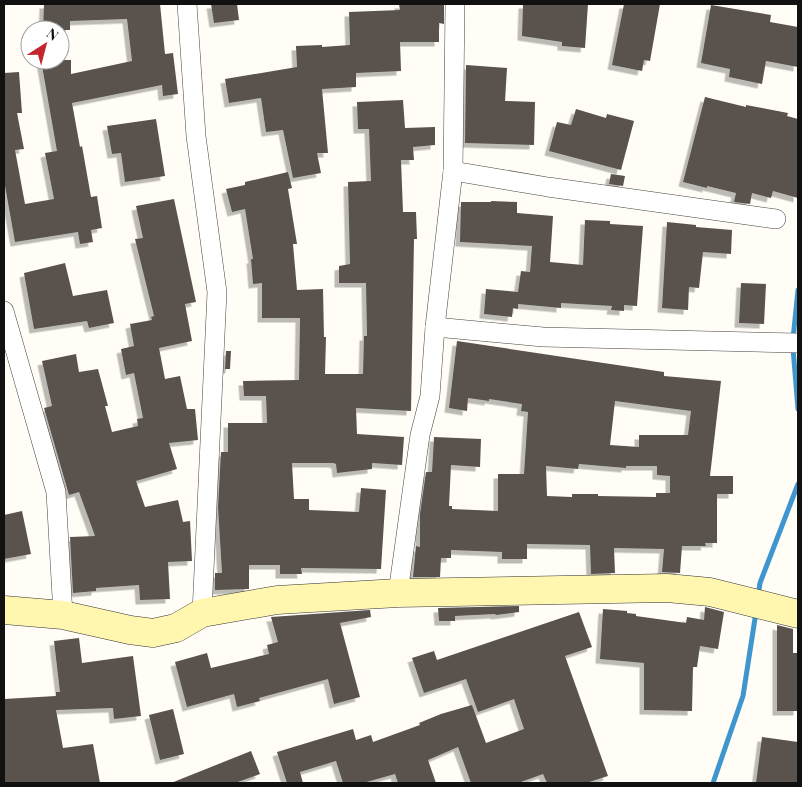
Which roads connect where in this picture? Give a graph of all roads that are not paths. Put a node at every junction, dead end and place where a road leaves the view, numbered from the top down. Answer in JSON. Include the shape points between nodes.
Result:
{"nodes":[{"id":1,"x":187,"y":4,"type":"edge"},
{"id":2,"x":455,"y":4,"type":"edge"},
{"id":3,"x":452,"y":171,"type":"junction"},
{"id":4,"x":776,"y":219,"type":"dead end"},
{"id":5,"x":4,"y":311,"type":"edge"},
{"id":6,"x":435,"y":327,"type":"junction"},
{"id":7,"x":798,"y":343,"type":"edge"},
{"id":8,"x":398,"y":593,"type":"junction"},
{"id":9,"x":4,"y":610,"type":"edge"},
{"id":10,"x":789,"y":612,"type":"edge"},
{"id":11,"x":202,"y":613,"type":"junction"},
{"id":12,"x":63,"y":616,"type":"junction"}],
"edges":[{"from":1,"to":11,"type":"street","via":[[196,136],[217,292]]},
{"from":2,"to":3,"type":"street"},
{"from":3,"to":4,"type":"street"},
{"from":3,"to":6,"type":"street"},
{"from":5,"to":12,"type":"street","via":[[56,492]]},
{"from":6,"to":7,"type":"street","via":[[543,337]]},
{"from":6,"to":8,"type":"street","via":[[430,396],[420,435]]},
{"from":8,"to":10,"type":"street","via":[[667,588],[710,592]]},
{"from":8,"to":11,"type":"street","via":[[277,600]]},
{"from":9,"to":12,"type":"street"},
{"from":11,"to":12,"type":"street","via":[[176,628],[153,633]]}]}
